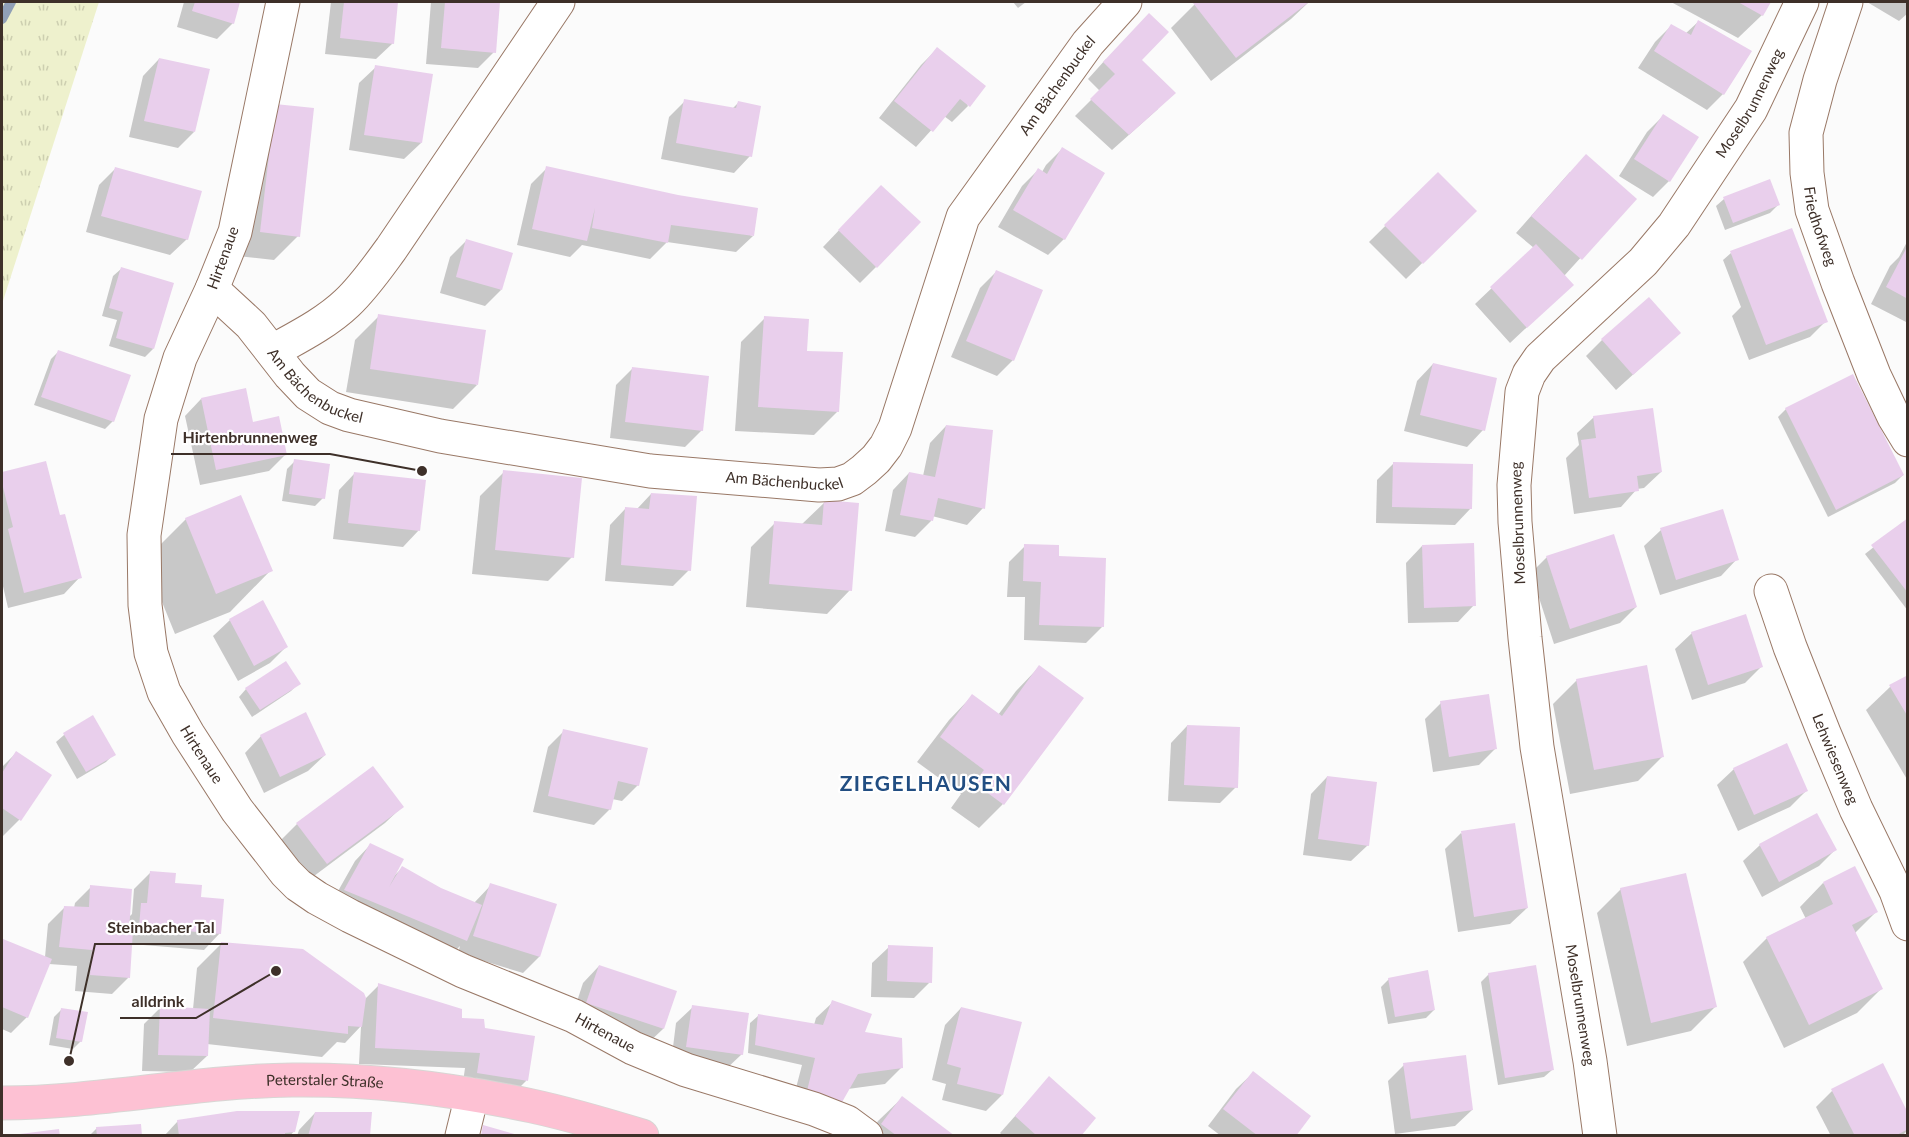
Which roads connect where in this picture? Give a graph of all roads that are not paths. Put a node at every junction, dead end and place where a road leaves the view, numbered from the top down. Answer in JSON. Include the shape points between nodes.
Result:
{"nodes":[{"id":1,"x":283,"y":2,"type":"edge"},
{"id":2,"x":558,"y":2,"type":"edge"},
{"id":3,"x":1125,"y":2,"type":"edge"},
{"id":4,"x":1802,"y":2,"type":"edge"},
{"id":5,"x":1846,"y":2,"type":"edge"},
{"id":6,"x":212,"y":289,"type":"junction"},
{"id":7,"x":273,"y":351,"type":"junction"},
{"id":8,"x":1903,"y":419,"type":"edge"},
{"id":9,"x":1771,"y":591,"type":"dead end"},
{"id":10,"x":1908,"y":924,"type":"edge"},
{"id":11,"x":472,"y":1095,"type":"junction"},
{"id":12,"x":2,"y":1102,"type":"edge"},
{"id":13,"x":462,"y":1136,"type":"edge"},
{"id":14,"x":642,"y":1136,"type":"edge"},
{"id":15,"x":866,"y":1136,"type":"edge"},
{"id":16,"x":1600,"y":1136,"type":"edge"}],
"edges":[{"from":1,"to":6,"type":"street","name":"Hirtenaue","via":[[235,232]]},
{"from":2,"to":7,"type":"street","via":[[362,287],[345,305]]},
{"from":3,"to":7,"type":"street","name":"Am Bächenbuckel","via":[[1088,43],[963,217],[895,428],[876,459],[852,479],[838,484],[807,485],[650,471],[440,436],[330,408],[308,394]]},
{"from":4,"to":16,"type":"street","name":"Moselbrunnenweg","via":[[1751,109],[1674,225],[1643,262],[1540,358],[1528,374],[1522,392],[1514,485],[1525,638],[1537,747]]},
{"from":5,"to":8,"type":"street","name":"Friedhofweg","via":[[1806,133],[1812,210],[1874,375]]},
{"from":6,"to":7,"type":"street","name":"Am Bächenbuckel"},
{"from":6,"to":15,"type":"street","name":"Hirtenaue","via":[[180,358],[161,419],[144,535],[145,605],[152,653],[164,692],[244,819],[298,885],[350,916],[463,971],[574,1017],[644,1053],[686,1070],[814,1109],[847,1122]]},
{"from":9,"to":10,"type":"street","name":"Lehwiesenweg","via":[[1824,733]]},
{"from":11,"to":12,"type":"main road","name":"Peterstaler Straße","via":[[418,1085],[293,1080]]},
{"from":11,"to":13,"type":"street"},
{"from":11,"to":14,"type":"main road","name":"Peterstaler Straße","via":[[533,1106]]}]}
